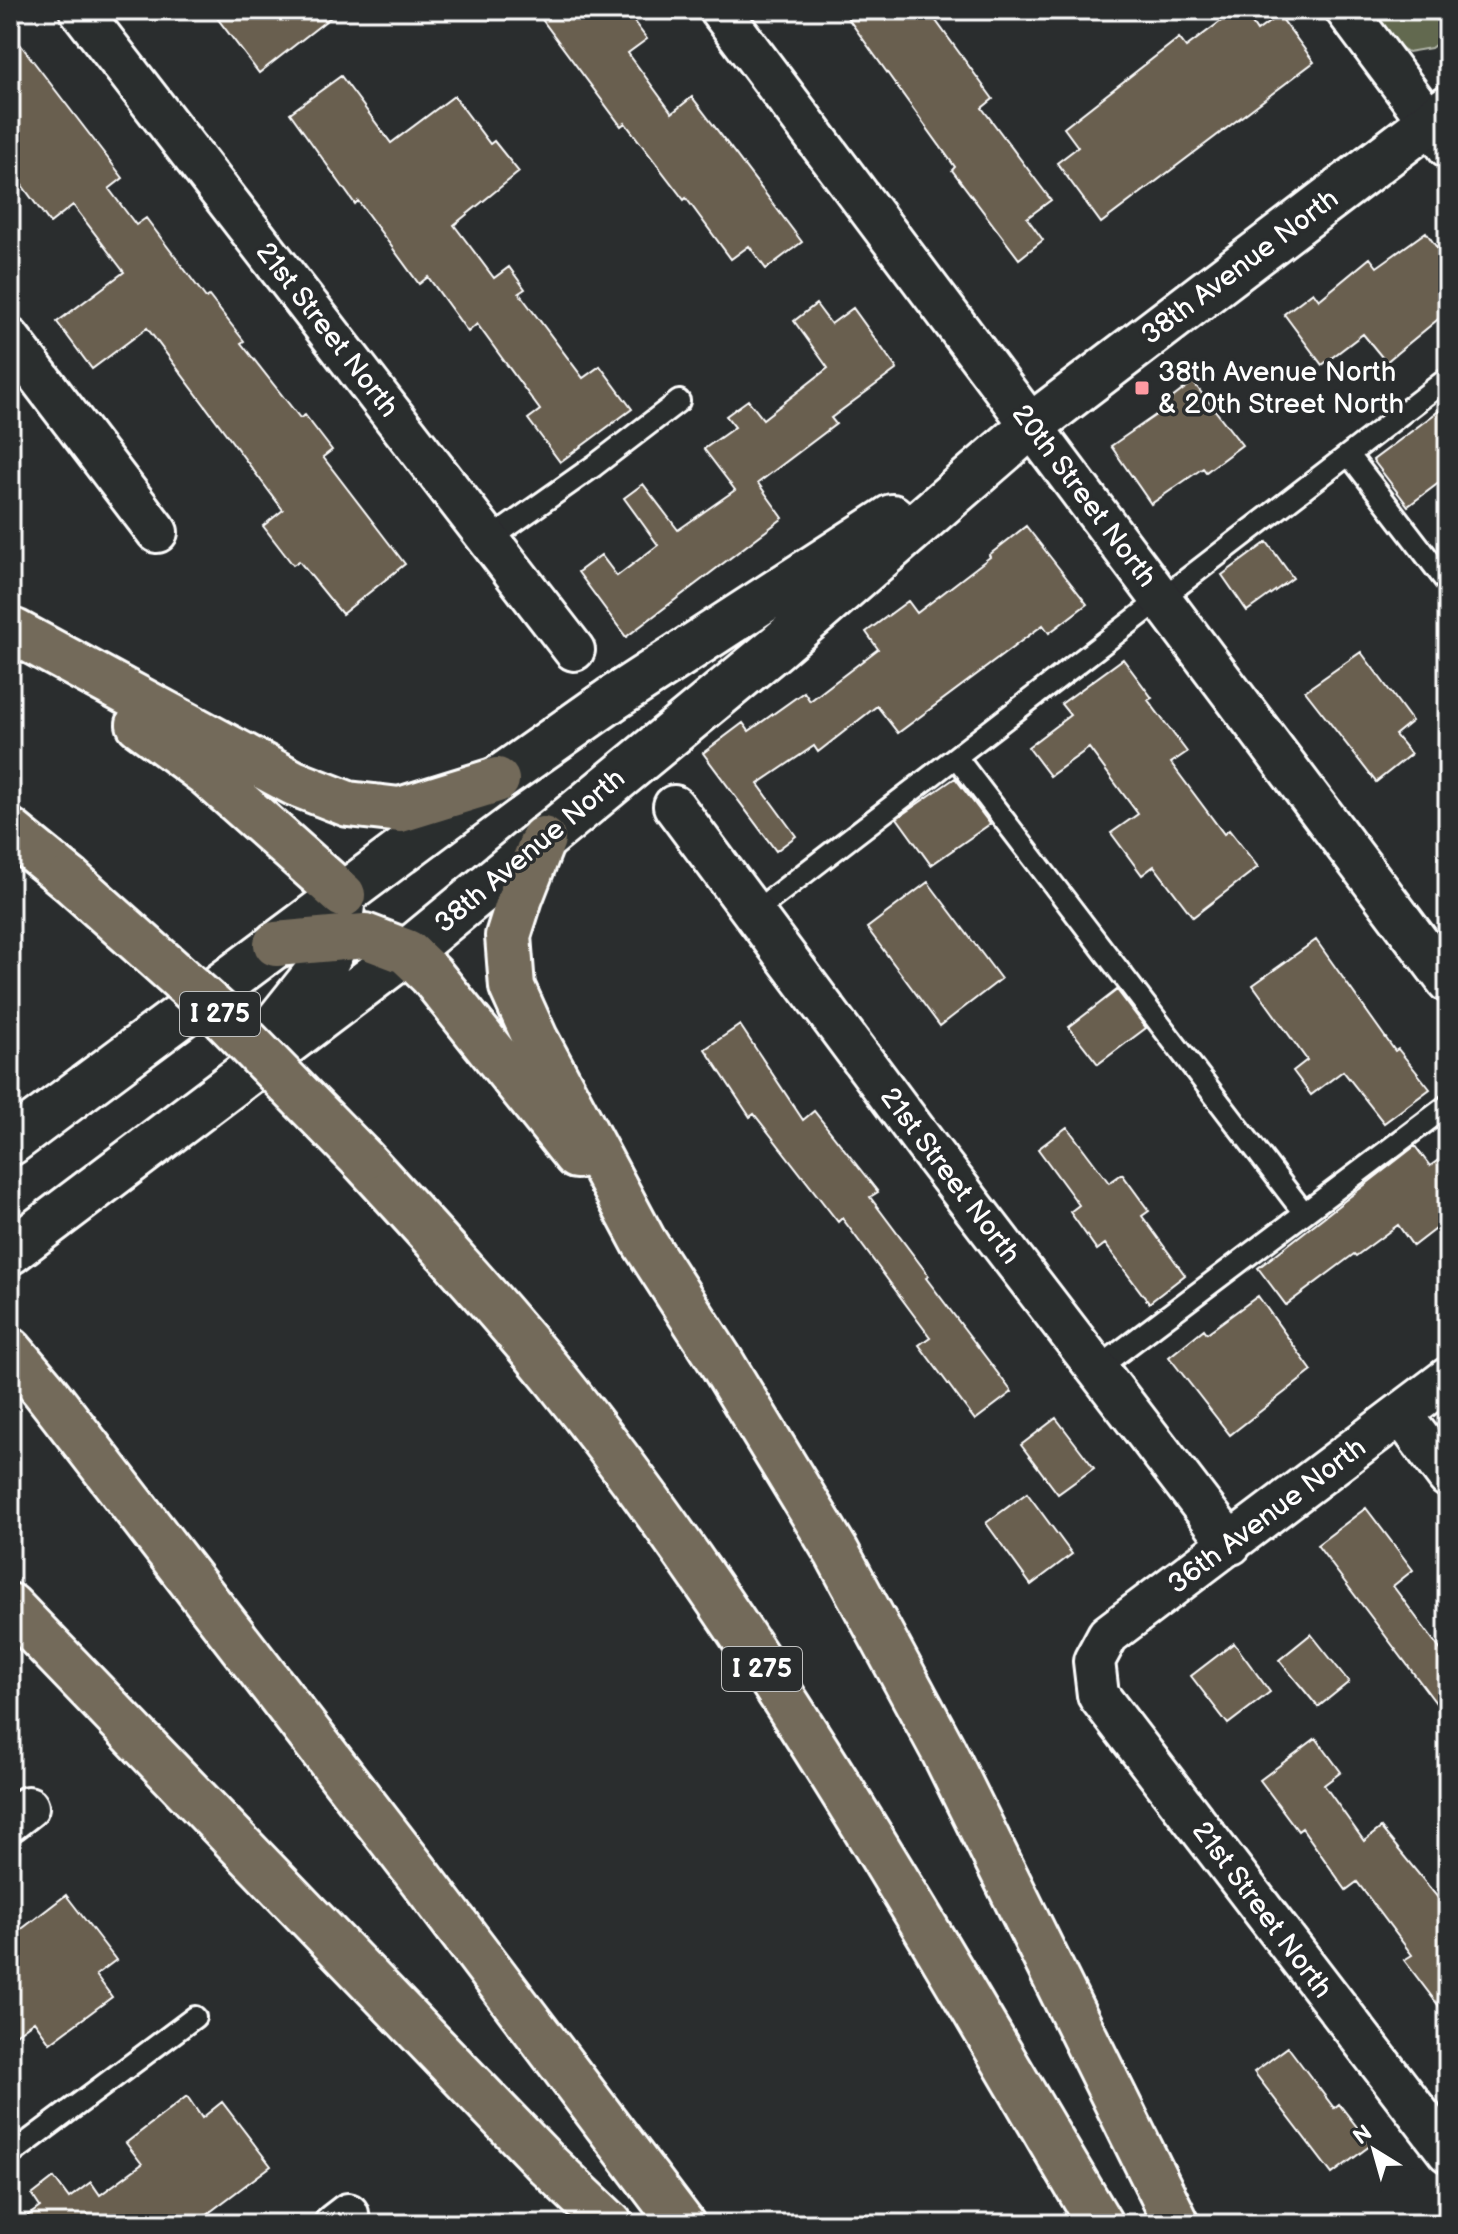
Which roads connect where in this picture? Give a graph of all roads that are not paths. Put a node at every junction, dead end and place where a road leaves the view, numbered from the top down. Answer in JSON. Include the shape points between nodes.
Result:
{"nodes":[{"id":1,"x":80,"y":10,"type":"edge"},
{"id":2,"x":720,"y":10,"type":"edge"},
{"id":3,"x":1346,"y":10,"type":"edge"},
{"id":4,"x":1442,"y":126,"type":"edge"},
{"id":5,"x":10,"y":339,"type":"edge"},
{"id":6,"x":1448,"y":378,"type":"edge"},
{"id":7,"x":679,"y":401,"type":"dead end"},
{"id":8,"x":1031,"y":426,"type":"junction"},
{"id":9,"x":1349,"y":455,"type":"junction"},
{"id":10,"x":157,"y":532,"type":"dead end"},
{"id":11,"x":489,"y":540,"type":"junction"},
{"id":12,"x":1448,"y":584,"type":"edge"},
{"id":13,"x":1162,"y":600,"type":"junction"},
{"id":14,"x":12,"y":630,"type":"edge"},
{"id":15,"x":574,"y":650,"type":"dead end"},
{"id":16,"x":956,"y":757,"type":"junction"},
{"id":17,"x":497,"y":780,"type":"junction"},
{"id":18,"x":674,"y":806,"type":"dead end"},
{"id":19,"x":10,"y":831,"type":"edge"},
{"id":20,"x":543,"y":839,"type":"junction"},
{"id":21,"x":343,"y":895,"type":"junction"},
{"id":22,"x":753,"y":913,"type":"junction"},
{"id":23,"x":338,"y":938,"type":"junction"},
{"id":24,"x":276,"y":944,"type":"junction"},
{"id":25,"x":407,"y":952,"type":"junction"},
{"id":26,"x":1448,"y":982,"type":"edge"},
{"id":27,"x":209,"y":1102,"type":"junction"},
{"id":28,"x":1448,"y":1105,"type":"edge"},
{"id":29,"x":10,"y":1143,"type":"edge"},
{"id":30,"x":1304,"y":1213,"type":"junction"},
{"id":31,"x":644,"y":1242,"type":"junction"},
{"id":32,"x":10,"y":1252,"type":"edge"},
{"id":33,"x":10,"y":1350,"type":"edge"},
{"id":34,"x":1097,"y":1369,"type":"junction"},
{"id":35,"x":1448,"y":1378,"type":"edge"},
{"id":36,"x":1401,"y":1414,"type":"junction"},
{"id":37,"x":1448,"y":1477,"type":"edge"},
{"id":38,"x":1231,"y":1544,"type":"junction"},
{"id":39,"x":10,"y":1606,"type":"edge"},
{"id":40,"x":1094,"y":1661,"type":"joint"},
{"id":41,"x":195,"y":2017,"type":"dead end"},
{"id":42,"x":1448,"y":2152,"type":"edge"},
{"id":43,"x":10,"y":2155,"type":"edge"},
{"id":44,"x":610,"y":2224,"type":"edge"},
{"id":45,"x":682,"y":2224,"type":"edge"},
{"id":46,"x":1100,"y":2224,"type":"edge"},
{"id":47,"x":1177,"y":2224,"type":"edge"}],
"edges":[{"from":1,"to":11,"type":"street","name":"21st Street North"},
{"from":2,"to":8,"type":"street","name":"20th Street North"},
{"from":3,"to":4,"type":"street"},
{"from":4,"to":8,"type":"main road","name":"38th Avenue North"},
{"from":5,"to":10,"type":"street"},
{"from":6,"to":9,"type":"lane"},
{"from":7,"to":11,"type":"lane"},
{"from":8,"to":13,"type":"street","name":"20th Street North"},
{"from":8,"to":17,"type":"main road","name":"38th Avenue North"},
{"from":8,"to":20,"type":"main road","name":"38th Avenue North","via":[[777,647]]},
{"from":9,"to":12,"type":"lane"},
{"from":9,"to":13,"type":"lane"},
{"from":11,"to":15,"type":"street","name":"21st Street North"},
{"from":13,"to":16,"type":"lane"},
{"from":13,"to":26,"type":"street","name":"20th Street North"},
{"from":14,"to":17,"type":"highway","via":[[294,783],[348,804],[400,810]]},
{"from":14,"to":21,"type":"highway","via":[[207,774]]},
{"from":16,"to":22,"type":"lane"},
{"from":16,"to":30,"type":"lane"},
{"from":17,"to":21,"type":"main road","name":"38th Avenue North"},
{"from":18,"to":22,"type":"street","name":"21st Street North"},
{"from":19,"to":46,"type":"highway","number":"I 275","bridge":true,"via":[[221,1015],[475,1282],[558,1382],[785,1702]]},
{"from":20,"to":25,"type":"main road","name":"38th Avenue North"},
{"from":20,"to":31,"type":"highway","via":[[508,936],[512,987]]},
{"from":21,"to":23,"type":"main road"},
{"from":21,"to":24,"type":"main road","name":"38th Avenue North"},
{"from":22,"to":34,"type":"street","name":"21st Street North"},
{"from":23,"to":24,"type":"highway"},
{"from":23,"to":25,"type":"highway","via":[[365,936]]},
{"from":23,"to":27,"type":"main road","via":[[287,1014]]},
{"from":24,"to":29,"type":"main road","name":"38th Avenue North"},
{"from":25,"to":27,"type":"main road","name":"38th Avenue North"},
{"from":25,"to":31,"type":"highway","via":[[431,975]]},
{"from":27,"to":32,"type":"main road","name":"38th Avenue North"},
{"from":28,"to":30,"type":"lane"},
{"from":30,"to":34,"type":"lane"},
{"from":31,"to":47,"type":"highway","via":[[845,1567],[942,1748]]},
{"from":33,"to":45,"type":"highway"},
{"from":34,"to":38,"type":"street","name":"21st Street North"},
{"from":35,"to":36,"type":"street","name":"36th Avenue North"},
{"from":36,"to":37,"type":"street"},
{"from":36,"to":38,"type":"street","name":"36th Avenue North"},
{"from":38,"to":40,"type":"street","name":"36th Avenue North","via":[[1108,1635]]},
{"from":39,"to":44,"type":"highway"},
{"from":40,"to":42,"type":"street","name":"21st Street North","via":[[1098,1695]]},
{"from":41,"to":43,"type":"lane"}]}
